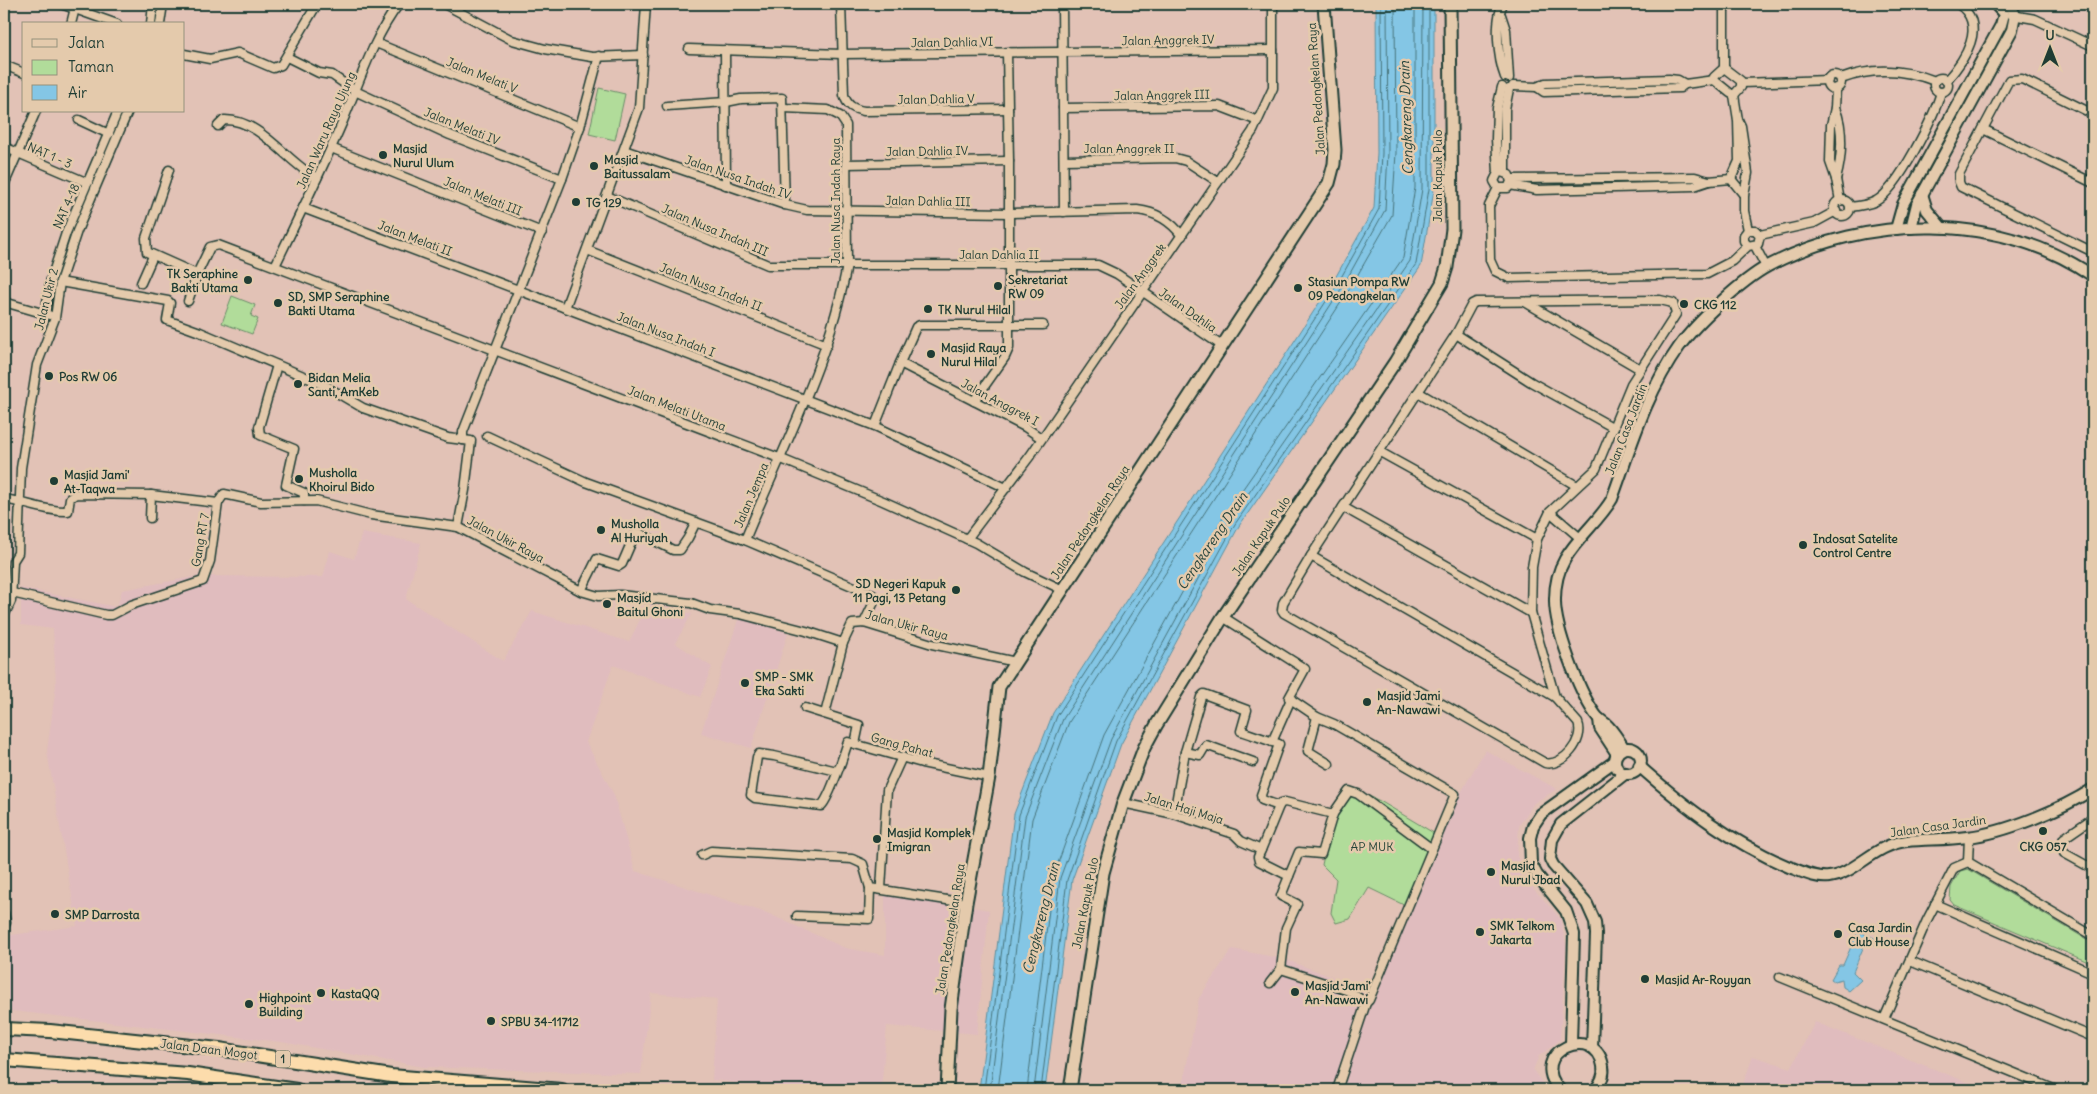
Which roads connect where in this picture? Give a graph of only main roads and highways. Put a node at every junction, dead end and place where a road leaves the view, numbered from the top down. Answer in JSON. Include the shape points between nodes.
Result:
{"nodes":[{"id":1,"x":1324,"y":4,"type":"edge"},
{"id":2,"x":1450,"y":4,"type":"edge"},
{"id":3,"x":4,"y":1029,"type":"edge"},
{"id":4,"x":4,"y":1060,"type":"edge"},
{"id":5,"x":297,"y":1090,"type":"edge"},
{"id":6,"x":562,"y":1090,"type":"edge"},
{"id":7,"x":947,"y":1090,"type":"edge"},
{"id":8,"x":1070,"y":1090,"type":"edge"}],
"edges":[{"from":1,"to":7,"type":"main road","name":"Jalan Pedongkelan Raya","via":[[1334,150],[1329,183],[1002,681],[989,777],[966,903],[952,1009]]},
{"from":2,"to":8,"type":"main road","name":"Jalan Kapuk Pulo","via":[[1452,229],[1442,283],[1396,362],[1223,617],[1144,748],[1123,803],[1099,892]]},
{"from":3,"to":6,"type":"highway","name":"Jalan Daan Mogot","number":"1","via":[[218,1048],[400,1077]]},
{"from":4,"to":5,"type":"highway","via":[[188,1074]]}]}
